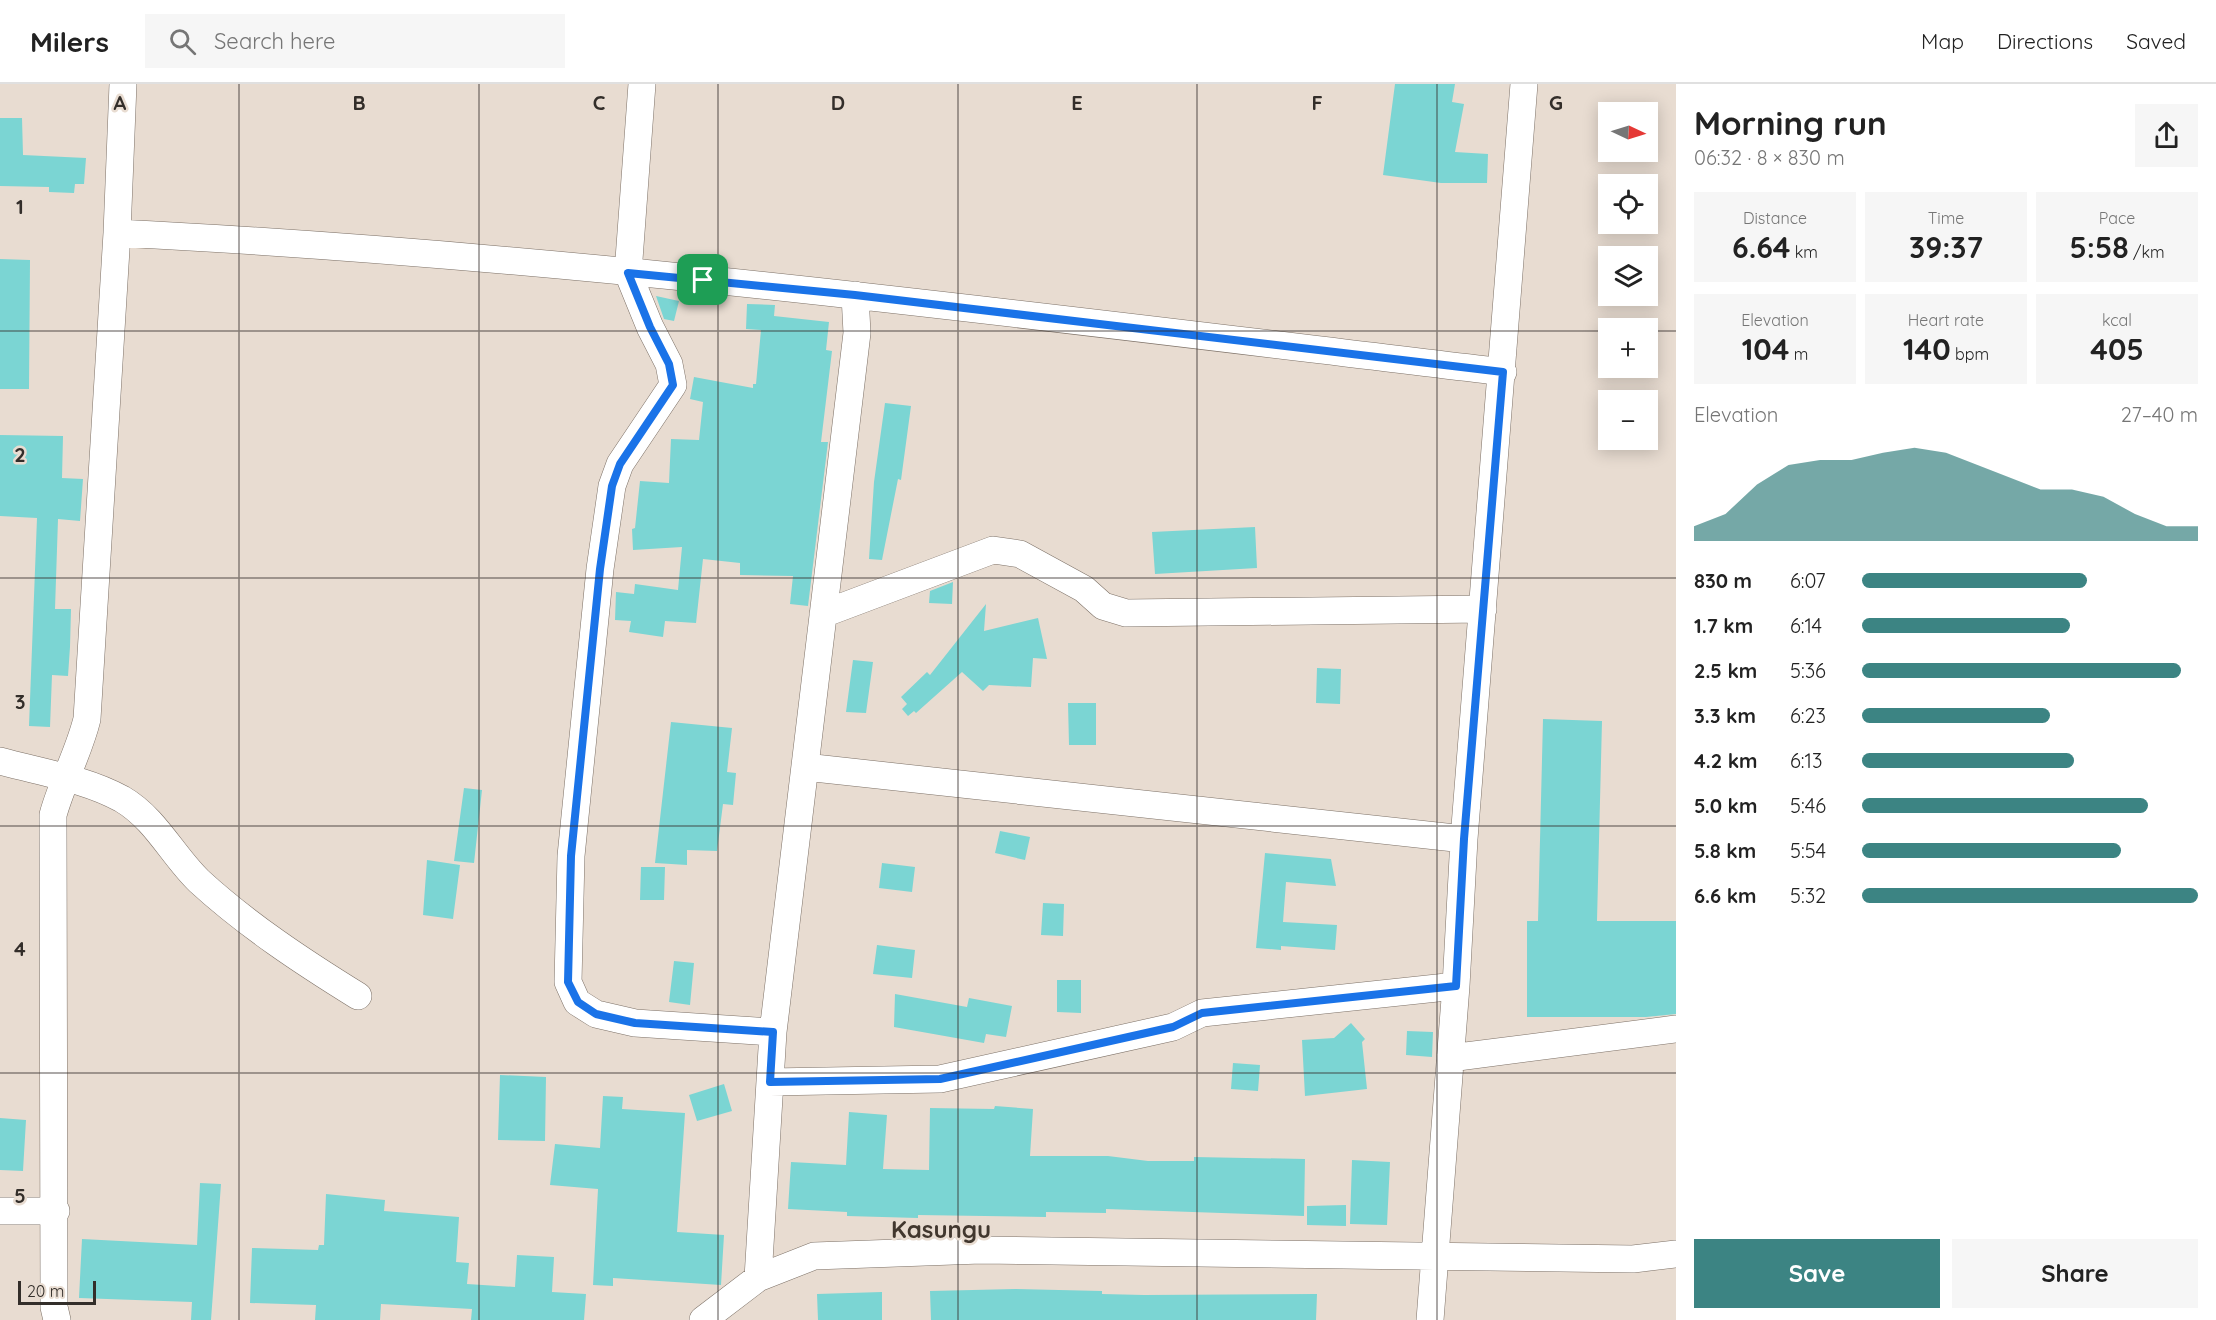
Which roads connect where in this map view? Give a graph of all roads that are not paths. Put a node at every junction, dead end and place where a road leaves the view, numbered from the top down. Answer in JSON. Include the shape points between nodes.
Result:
{"nodes":[{"id":1,"x":123,"y":84,"type":"edge"},
{"id":2,"x":642,"y":84,"type":"edge"},
{"id":3,"x":1524,"y":84,"type":"edge"},
{"id":4,"x":117,"y":233,"type":"junction"},
{"id":5,"x":628,"y":273,"type":"junction"},
{"id":6,"x":855,"y":295,"type":"junction"},
{"id":7,"x":1503,"y":372,"type":"junction"},
{"id":8,"x":1483,"y":609,"type":"junction"},
{"id":9,"x":823,"y":614,"type":"junction"},
{"id":10,"x":0,"y":761,"type":"edge"},
{"id":11,"x":805,"y":767,"type":"junction"},
{"id":12,"x":65,"y":779,"type":"junction"},
{"id":13,"x":1464,"y":839,"type":"junction"},
{"id":14,"x":1456,"y":986,"type":"junction"},
{"id":15,"x":358,"y":996,"type":"dead end"},
{"id":16,"x":1676,"y":1029,"type":"edge"},
{"id":17,"x":773,"y":1032,"type":"junction"},
{"id":18,"x":1450,"y":1058,"type":"junction"},
{"id":19,"x":770,"y":1082,"type":"junction"},
{"id":20,"x":0,"y":1211,"type":"edge"},
{"id":21,"x":56,"y":1211,"type":"junction"},
{"id":22,"x":1434,"y":1254,"type":"junction"},
{"id":23,"x":1676,"y":1254,"type":"edge"},
{"id":24,"x":758,"y":1278,"type":"junction"},
{"id":25,"x":57,"y":1320,"type":"edge"},
{"id":26,"x":703,"y":1320,"type":"edge"},
{"id":27,"x":1430,"y":1320,"type":"edge"}],
"edges":[{"from":1,"to":4,"type":"street"},
{"from":2,"to":5,"type":"street"},
{"from":3,"to":7,"type":"street"},
{"from":4,"to":5,"type":"street","via":[[314,243]]},
{"from":4,"to":12,"type":"street","via":[[87,719]]},
{"from":5,"to":6,"type":"street"},
{"from":5,"to":17,"type":"street","via":[[669,364],[673,385],[620,464],[612,486],[571,856],[568,982],[578,1002],[596,1014],[635,1023]]},
{"from":6,"to":7,"type":"street"},
{"from":6,"to":9,"type":"street","via":[[857,333]]},
{"from":7,"to":8,"type":"street"},
{"from":8,"to":9,"type":"street","via":[[1126,613],[1103,606],[1084,589],[1020,554],[993,550]]},
{"from":8,"to":13,"type":"street"},
{"from":9,"to":11,"type":"street"},
{"from":10,"to":12,"type":"street"},
{"from":11,"to":13,"type":"street"},
{"from":11,"to":17,"type":"street"},
{"from":12,"to":15,"type":"street","via":[[105,791],[142,813],[191,873],[217,897]]},
{"from":12,"to":21,"type":"street","via":[[53,815]]},
{"from":13,"to":14,"type":"street"},
{"from":14,"to":18,"type":"street"},
{"from":14,"to":19,"type":"street","via":[[1202,1013],[1173,1027],[940,1079]]},
{"from":16,"to":18,"type":"street"},
{"from":17,"to":19,"type":"street"},
{"from":18,"to":22,"type":"street"},
{"from":19,"to":24,"type":"street"},
{"from":20,"to":21,"type":"street"},
{"from":21,"to":25,"type":"street"},
{"from":22,"to":23,"type":"street","via":[[1633,1259]]},
{"from":22,"to":24,"type":"street","via":[[981,1250],[814,1257]]},
{"from":22,"to":27,"type":"street"},
{"from":24,"to":26,"type":"street"}]}
